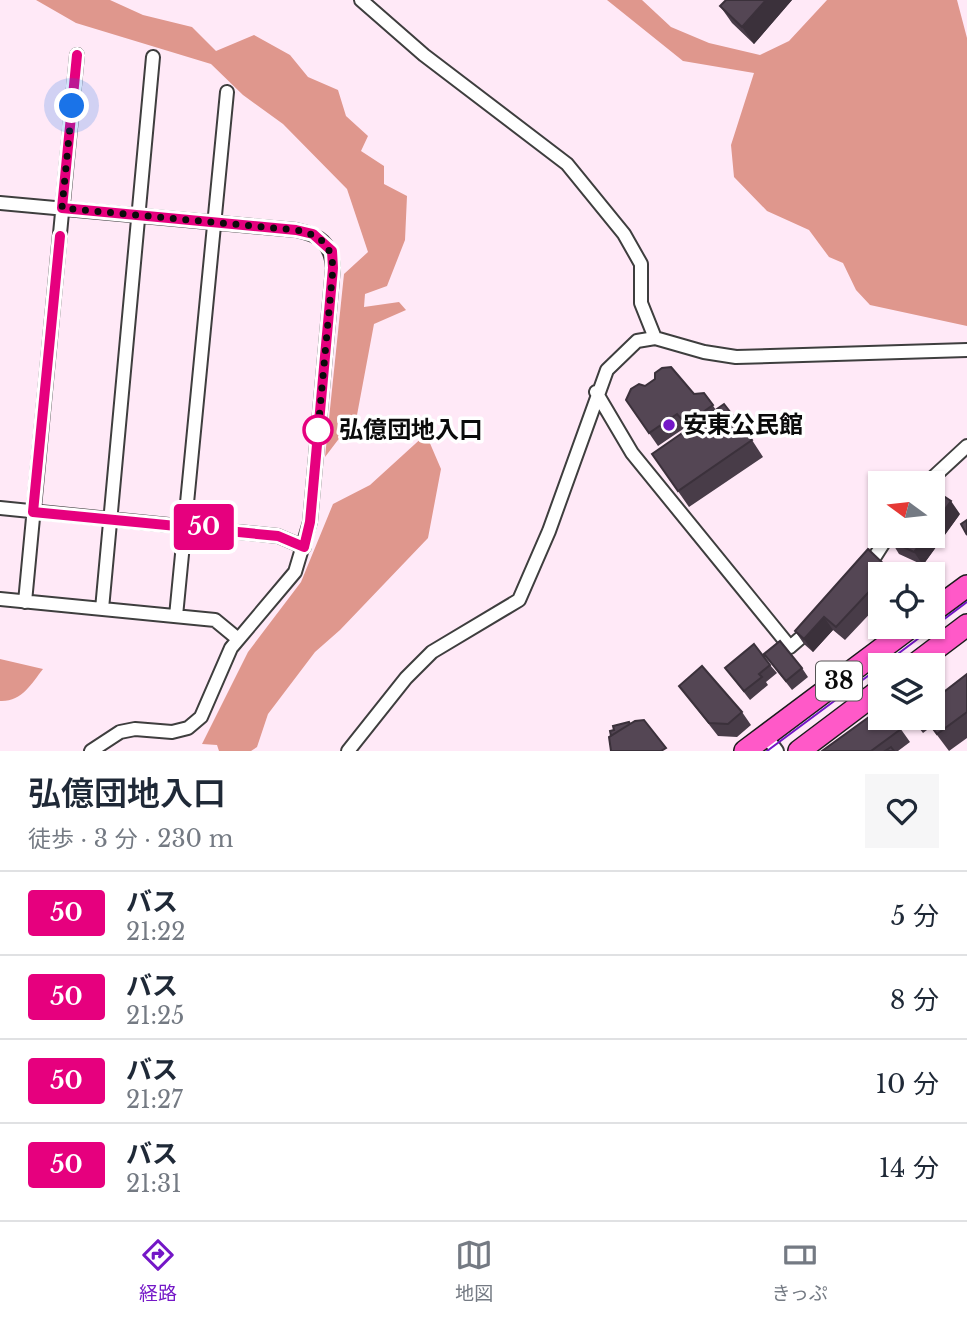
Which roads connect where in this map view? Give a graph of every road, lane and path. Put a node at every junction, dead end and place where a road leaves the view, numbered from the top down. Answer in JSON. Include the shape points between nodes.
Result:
{"nodes":[{"id":1,"x":361,"y":0,"type":"edge"},
{"id":2,"x":77,"y":55,"type":"dead end"},
{"id":3,"x":153,"y":57,"type":"dead end"},
{"id":4,"x":227,"y":92,"type":"dead end"},
{"id":5,"x":0,"y":203,"type":"edge"},
{"id":6,"x":62,"y":208,"type":"junction"},
{"id":7,"x":138,"y":215,"type":"junction"},
{"id":8,"x":214,"y":222,"type":"junction"},
{"id":9,"x":655,"y":338,"type":"junction"},
{"id":10,"x":967,"y":350,"type":"edge"},
{"id":11,"x":596,"y":392,"type":"junction"},
{"id":12,"x":967,"y":446,"type":"edge"},
{"id":13,"x":941,"y":471,"type":"edge"},
{"id":14,"x":0,"y":508,"type":"edge"},
{"id":15,"x":33,"y":512,"type":"junction"},
{"id":16,"x":110,"y":518,"type":"junction"},
{"id":17,"x":185,"y":525,"type":"junction"},
{"id":18,"x":304,"y":547,"type":"junction"},
{"id":19,"x":880,"y":548,"type":"edge"},
{"id":20,"x":857,"y":582,"type":"edge"},
{"id":21,"x":967,"y":586,"type":"edge"},
{"id":22,"x":0,"y":599,"type":"edge"},
{"id":23,"x":25,"y":602,"type":"junction"},
{"id":24,"x":945,"y":602,"type":"edge"},
{"id":25,"x":102,"y":609,"type":"junction"},
{"id":26,"x":176,"y":616,"type":"junction"},
{"id":27,"x":820,"y":621,"type":"edge"},
{"id":28,"x":967,"y":625,"type":"edge"},
{"id":29,"x":238,"y":639,"type":"junction"},
{"id":30,"x":896,"y":639,"type":"edge"},
{"id":31,"x":930,"y":653,"type":"edge"},
{"id":32,"x":868,"y":699,"type":"edge"},
{"id":33,"x":771,"y":743,"type":"edge"},
{"id":34,"x":91,"y":751,"type":"edge"},
{"id":35,"x":348,"y":751,"type":"edge"},
{"id":36,"x":745,"y":751,"type":"edge"},
{"id":37,"x":799,"y":751,"type":"edge"}],
"edges":[{"from":1,"to":9,"type":"street","via":[[424,55],[567,164],[624,234],[641,264],[641,303]]},
{"from":2,"to":6,"type":"street"},
{"from":3,"to":7,"type":"street"},
{"from":4,"to":8,"type":"street"},
{"from":5,"to":6,"type":"street"},
{"from":6,"to":7,"type":"street"},
{"from":6,"to":15,"type":"street"},
{"from":7,"to":8,"type":"street"},
{"from":7,"to":16,"type":"street"},
{"from":8,"to":17,"type":"street"},
{"from":8,"to":18,"type":"street","via":[[313,234],[332,251],[310,522]]},
{"from":9,"to":10,"type":"street","via":[[736,357]]},
{"from":9,"to":11,"type":"street","via":[[637,341],[607,370]]},
{"from":11,"to":27,"type":"street","via":[[632,453],[790,647]]},
{"from":11,"to":35,"type":"street","via":[[549,531],[519,600],[432,652]]},
{"from":12,"to":13,"type":"street"},
{"from":14,"to":15,"type":"street"},
{"from":15,"to":16,"type":"street"},
{"from":15,"to":23,"type":"street"},
{"from":16,"to":17,"type":"street"},
{"from":16,"to":25,"type":"street"},
{"from":17,"to":18,"type":"street","via":[[278,536]]},
{"from":17,"to":26,"type":"street"},
{"from":18,"to":29,"type":"street","via":[[295,572]]},
{"from":19,"to":20,"type":"street"},
{"from":21,"to":24,"type":"main road"},
{"from":22,"to":23,"type":"street"},
{"from":23,"to":25,"type":"street"},
{"from":25,"to":26,"type":"street"},
{"from":26,"to":29,"type":"street","via":[[215,620]]},
{"from":28,"to":31,"type":"main road"},
{"from":29,"to":34,"type":"street","via":[[201,717],[188,729],[127,730]]},
{"from":30,"to":33,"type":"main road","number":"38"},
{"from":32,"to":37,"type":"main road","number":"38"},
{"from":33,"to":36,"type":"main road","number":"38"}]}
